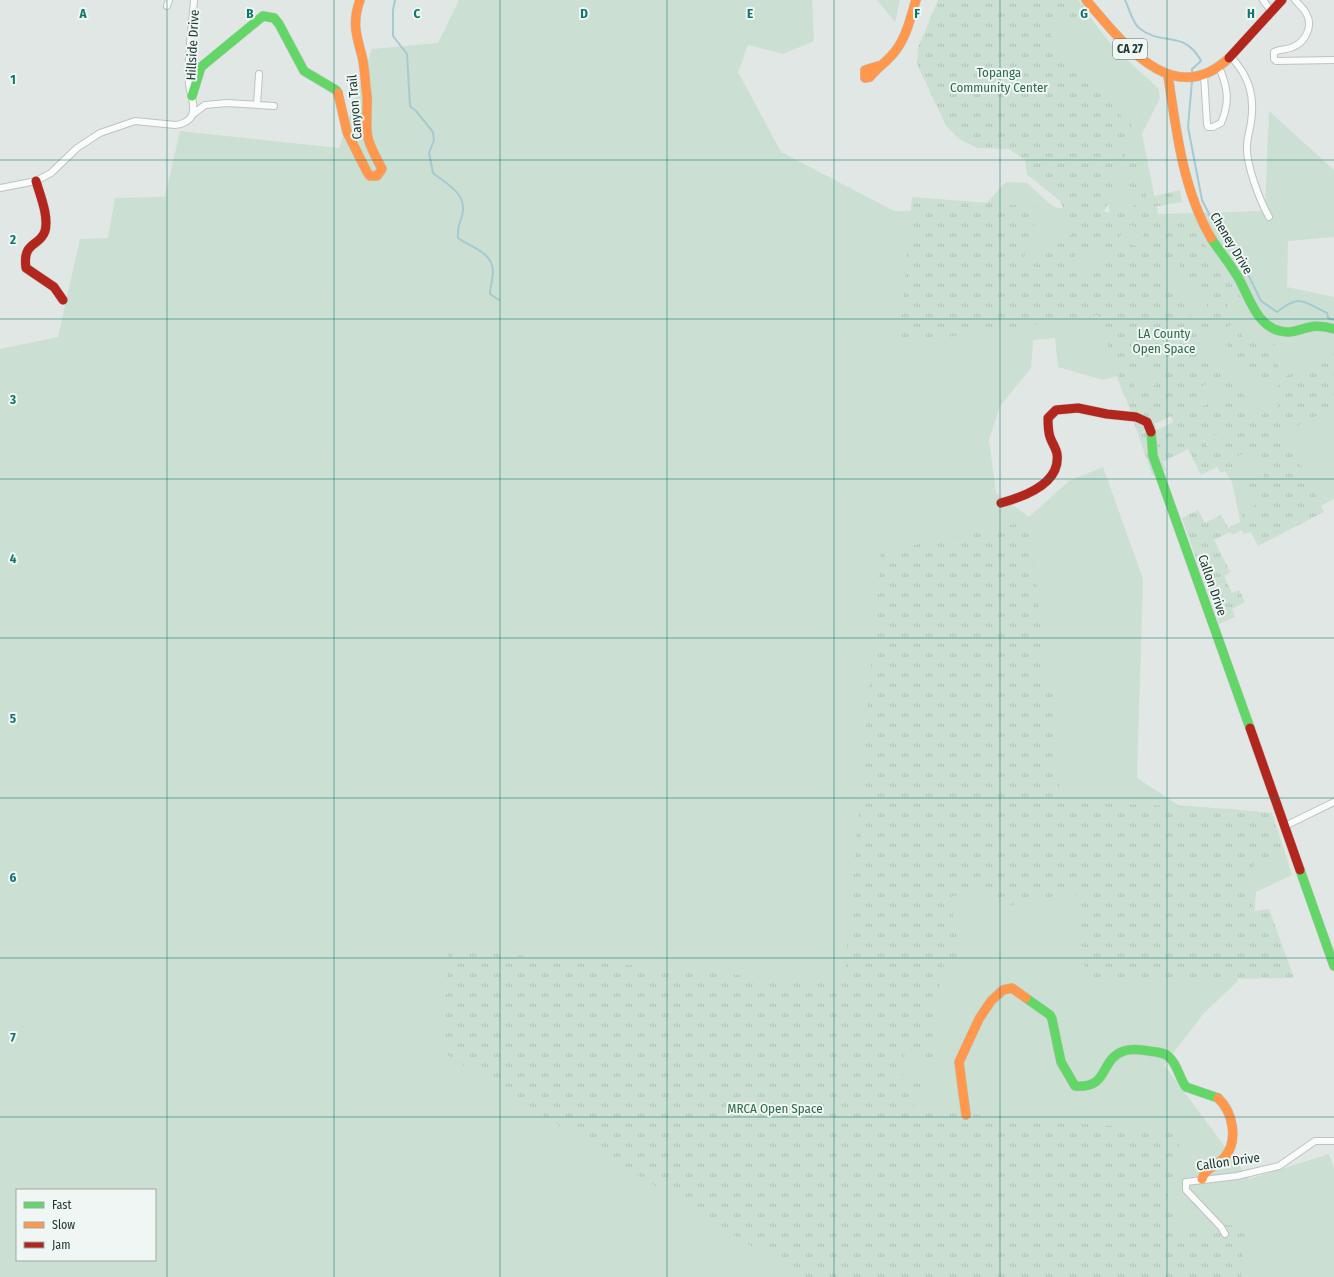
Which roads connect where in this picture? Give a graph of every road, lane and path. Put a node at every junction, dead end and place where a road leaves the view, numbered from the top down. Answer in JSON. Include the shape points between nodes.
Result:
{"nodes":[{"id":1,"x":194,"y":0,"type":"edge"},
{"id":2,"x":360,"y":0,"type":"edge"},
{"id":3,"x":916,"y":0,"type":"edge"},
{"id":4,"x":1086,"y":0,"type":"edge"},
{"id":5,"x":1263,"y":0,"type":"edge"},
{"id":6,"x":1282,"y":0,"type":"edge"},
{"id":7,"x":1295,"y":0,"type":"edge"},
{"id":8,"x":1271,"y":11,"type":"junction"},
{"id":9,"x":1231,"y":56,"type":"junction"},
{"id":10,"x":1334,"y":60,"type":"edge"},
{"id":11,"x":878,"y":66,"type":"dead end"},
{"id":12,"x":1219,"y":67,"type":"junction"},
{"id":13,"x":259,"y":74,"type":"dead end"},
{"id":14,"x":1168,"y":75,"type":"junction"},
{"id":15,"x":1201,"y":75,"type":"junction"},
{"id":16,"x":192,"y":96,"type":"junction"},
{"id":17,"x":257,"y":105,"type":"junction"},
{"id":18,"x":274,"y":106,"type":"dead end"},
{"id":19,"x":192,"y":115,"type":"junction"},
{"id":20,"x":36,"y":181,"type":"junction"},
{"id":21,"x":0,"y":188,"type":"edge"},
{"id":22,"x":1269,"y":217,"type":"dead end"},
{"id":23,"x":63,"y":300,"type":"dead end"},
{"id":24,"x":1334,"y":330,"type":"edge"},
{"id":25,"x":1002,"y":503,"type":"dead end"},
{"id":26,"x":1334,"y":802,"type":"edge"},
{"id":27,"x":1285,"y":826,"type":"junction"},
{"id":28,"x":1334,"y":966,"type":"edge"},
{"id":29,"x":966,"y":1115,"type":"dead end"},
{"id":30,"x":1334,"y":1140,"type":"edge"},
{"id":31,"x":1202,"y":1179,"type":"junction"},
{"id":32,"x":1225,"y":1234,"type":"dead end"}],
"edges":[{"from":1,"to":16,"type":"street","name":"Hillside Drive","via":[[189,84]]},
{"from":2,"to":16,"type":"street","name":"Canyon Trail","via":[[355,14],[355,25],[362,57],[369,142],[382,169],[377,176],[370,176],[367,172],[346,132],[336,90],[304,71],[274,18],[262,16],[201,67]]},
{"from":3,"to":11,"type":"street","via":[[901,42],[892,55]]},
{"from":4,"to":14,"type":"street","number":"CA 27","via":[[1135,54],[1152,68]]},
{"from":5,"to":8,"type":"street"},
{"from":6,"to":8,"type":"street","number":"CA 27"},
{"from":7,"to":10,"type":"street","via":[[1307,13],[1308,30],[1303,40],[1292,48],[1274,52],[1274,59]]},
{"from":8,"to":9,"type":"street","number":"CA 27"},
{"from":9,"to":12,"type":"street","number":"CA 27"},
{"from":9,"to":22,"type":"street","via":[[1246,75],[1248,83],[1252,107],[1247,147],[1258,195]]},
{"from":12,"to":15,"type":"street","number":"CA 27"},
{"from":12,"to":15,"type":"street","via":[[1227,86],[1227,105],[1221,123],[1213,127],[1208,127],[1207,124]]},
{"from":13,"to":17,"type":"street"},
{"from":14,"to":15,"type":"street","number":"CA 27"},
{"from":14,"to":24,"type":"street","name":"Cheney Drive","via":[[1194,200],[1207,231],[1231,266],[1256,312],[1267,325],[1284,333],[1313,324],[1325,325]]},
{"from":16,"to":19,"type":"street","name":"Hillside Drive"},
{"from":17,"to":18,"type":"street"},
{"from":17,"to":19,"type":"street","via":[[205,105]]},
{"from":19,"to":20,"type":"street","via":[[180,125],[135,121],[100,134],[77,148],[51,172]]},
{"from":20,"to":21,"type":"street"},
{"from":20,"to":23,"type":"street","via":[[45,210],[45,232],[27,251],[24,259],[26,268],[54,287]]},
{"from":25,"to":27,"type":"street","name":"Callon Drive","via":[[1034,492],[1054,470],[1057,456],[1048,418],[1053,411],[1079,408],[1136,417],[1148,424],[1152,434],[1153,456]]},
{"from":26,"to":27,"type":"street"},
{"from":27,"to":28,"type":"street","name":"Callon Drive"},
{"from":29,"to":31,"type":"street","via":[[959,1062],[979,1019],[991,1001],[1002,990],[1008,988],[1018,991],[1050,1015],[1056,1027],[1057,1046],[1066,1076],[1075,1086],[1095,1084],[1112,1058],[1123,1051],[1140,1050],[1165,1055],[1174,1063],[1184,1085],[1217,1097],[1223,1103],[1231,1120],[1232,1145],[1224,1158],[1206,1171]]},
{"from":30,"to":31,"type":"street","name":"Callon Drive","via":[[1315,1141],[1278,1166],[1237,1176]]},
{"from":31,"to":32,"type":"street","name":"Callon Drive","via":[[1189,1180],[1186,1190]]}]}
